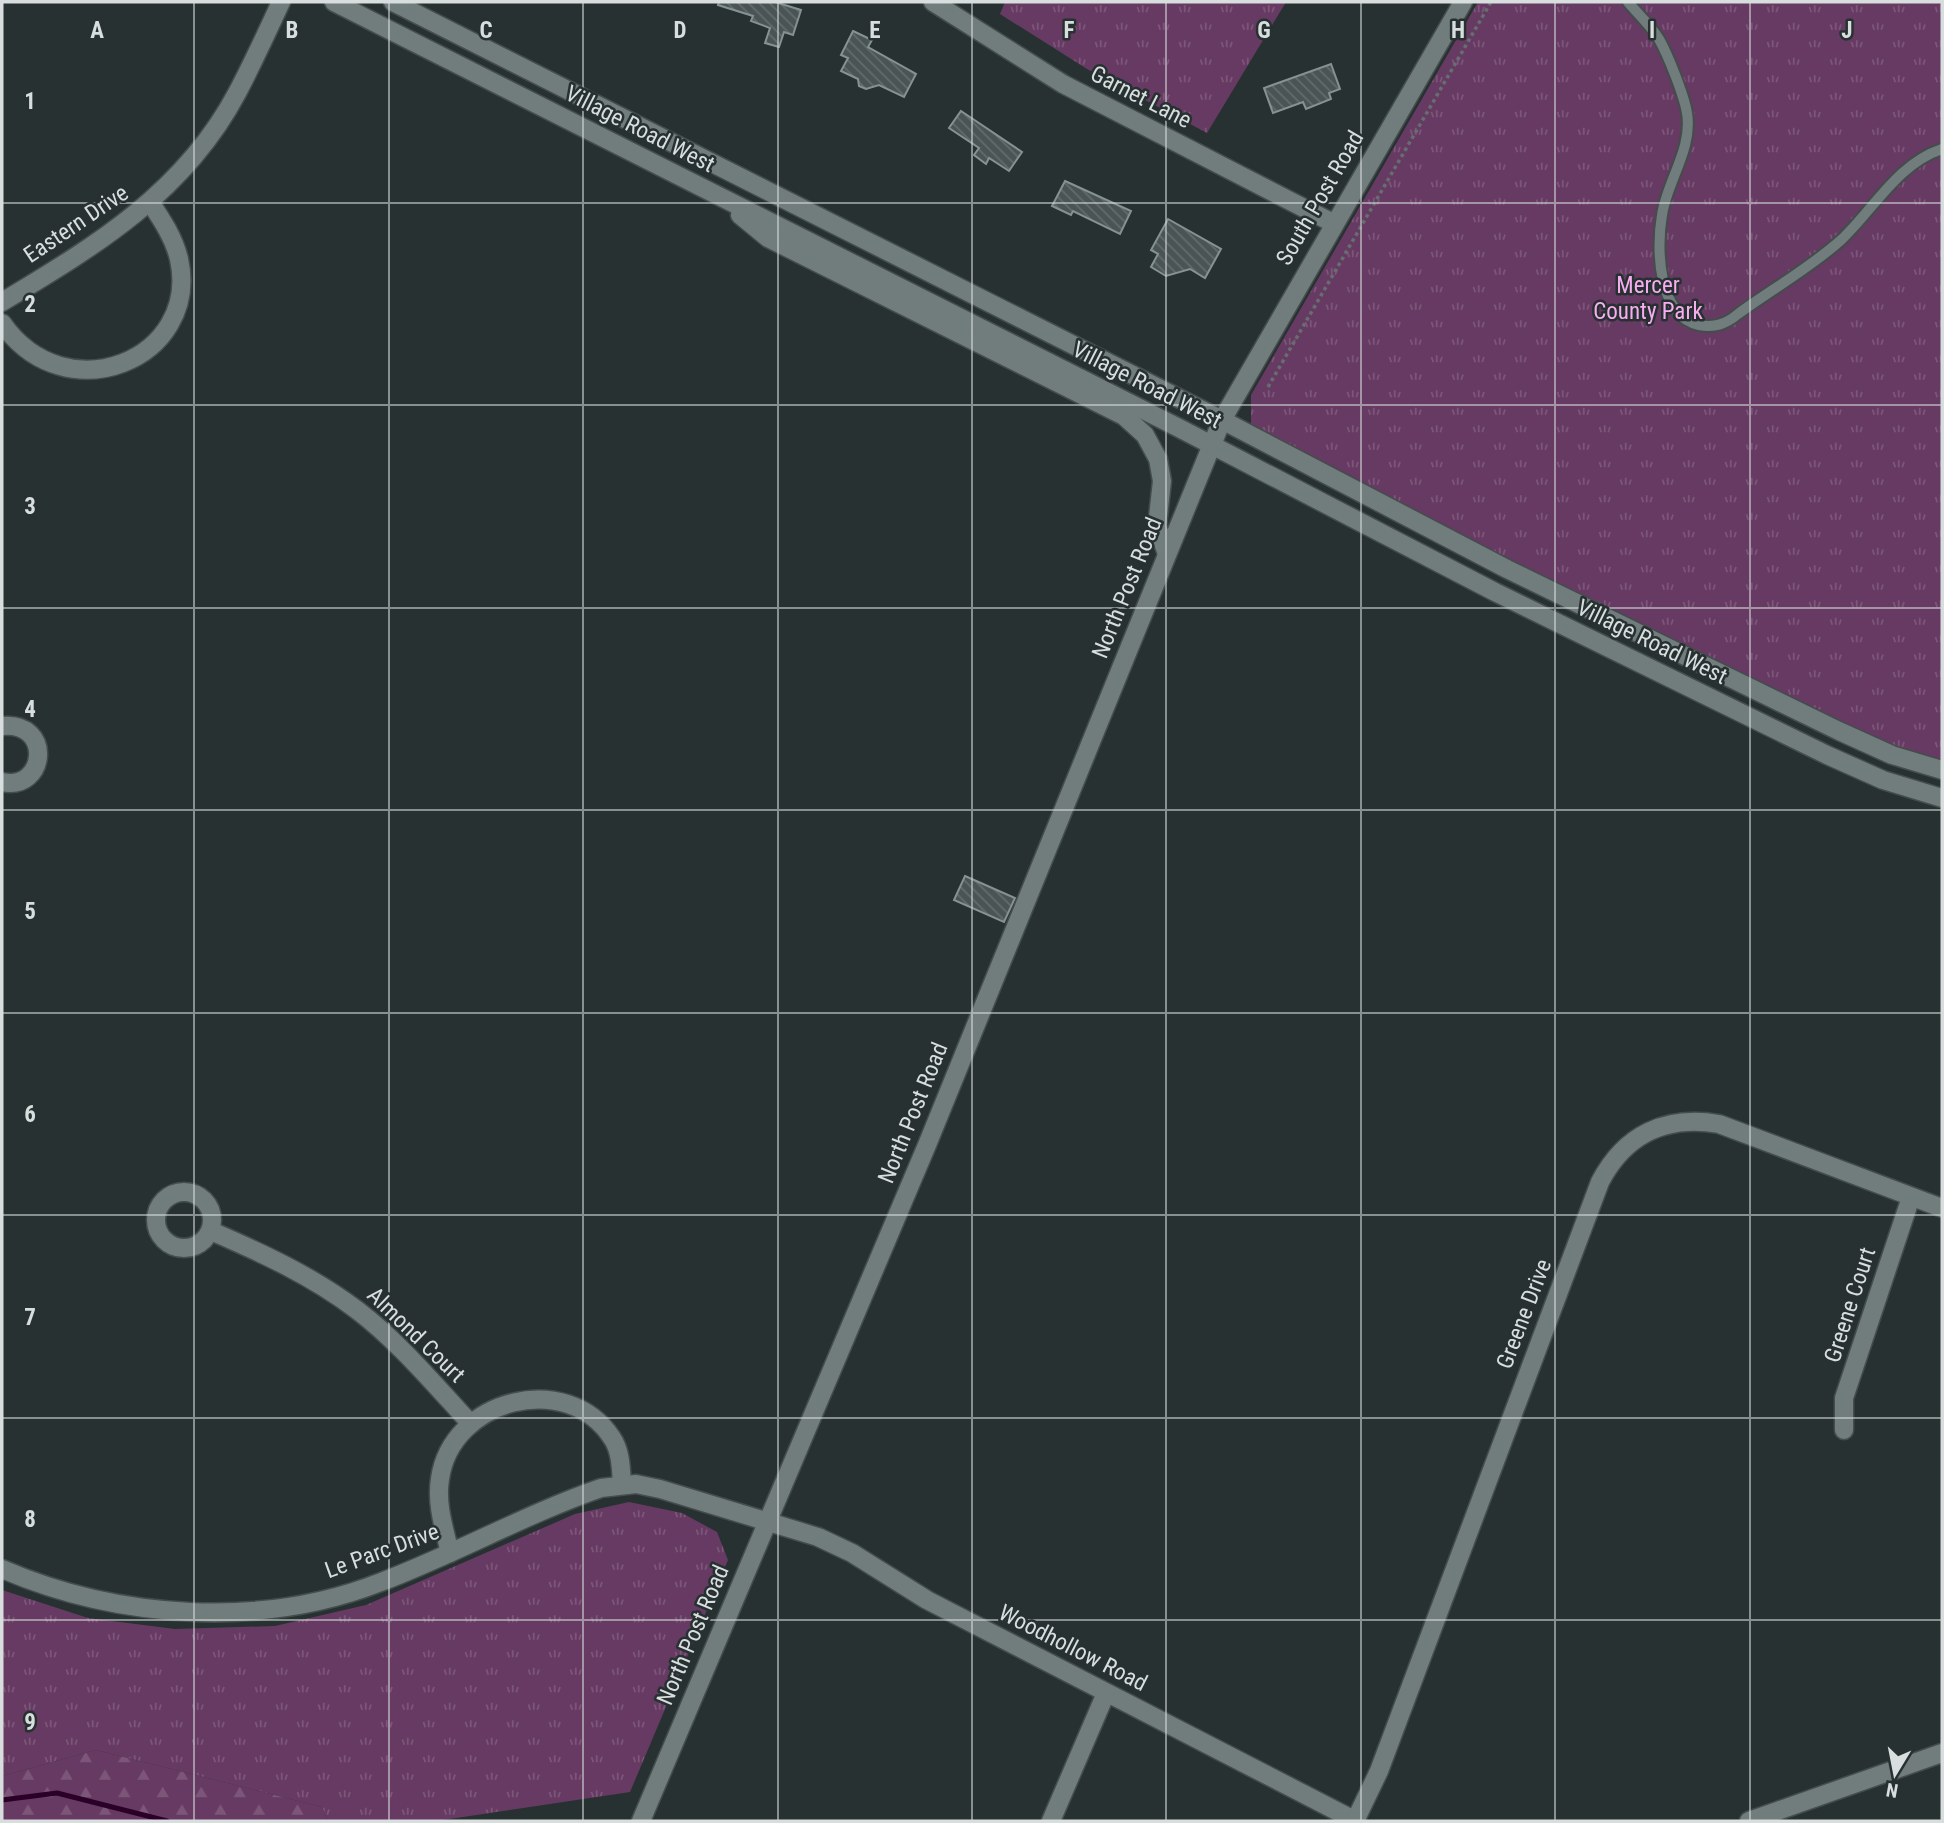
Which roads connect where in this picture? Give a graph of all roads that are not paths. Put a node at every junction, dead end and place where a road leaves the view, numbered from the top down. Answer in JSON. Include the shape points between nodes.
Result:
{"nodes":[{"id":1,"x":281,"y":2,"type":"edge"},
{"id":2,"x":334,"y":2,"type":"edge"},
{"id":3,"x":393,"y":2,"type":"edge"},
{"id":4,"x":933,"y":2,"type":"edge"},
{"id":5,"x":1463,"y":2,"type":"edge"},
{"id":6,"x":1629,"y":2,"type":"edge"},
{"id":7,"x":1942,"y":149,"type":"edge"},
{"id":8,"x":716,"y":195,"type":"junction"},
{"id":9,"x":150,"y":202,"type":"junction"},
{"id":10,"x":1333,"y":223,"type":"junction"},
{"id":11,"x":2,"y":302,"type":"edge"},
{"id":12,"x":2,"y":323,"type":"edge"},
{"id":13,"x":1222,"y":420,"type":"junction"},
{"id":14,"x":1211,"y":445,"type":"junction"},
{"id":15,"x":1167,"y":554,"type":"junction"},
{"id":16,"x":2,"y":726,"type":"edge"},
{"id":17,"x":1942,"y":770,"type":"edge"},
{"id":18,"x":2,"y":782,"type":"edge"},
{"id":19,"x":1942,"y":797,"type":"edge"},
{"id":20,"x":1911,"y":1196,"type":"junction"},
{"id":21,"x":1942,"y":1208,"type":"edge"},
{"id":22,"x":211,"y":1231,"type":"dead end"},
{"id":23,"x":470,"y":1423,"type":"junction"},
{"id":24,"x":1844,"y":1430,"type":"dead end"},
{"id":25,"x":622,"y":1485,"type":"junction"},
{"id":26,"x":768,"y":1520,"type":"junction"},
{"id":27,"x":450,"y":1553,"type":"junction"},
{"id":28,"x":2,"y":1569,"type":"edge"},
{"id":29,"x":1107,"y":1693,"type":"junction"},
{"id":30,"x":1942,"y":1753,"type":"edge"},
{"id":31,"x":641,"y":1821,"type":"edge"},
{"id":32,"x":1051,"y":1821,"type":"edge"},
{"id":33,"x":1356,"y":1821,"type":"edge"},
{"id":34,"x":1749,"y":1821,"type":"edge"}],
"edges":[{"from":1,"to":9,"type":"street","name":"Eastern Drive","via":[[237,94],[211,134]]},
{"from":2,"to":8,"type":"street","name":"Village Road West"},
{"from":3,"to":13,"type":"street","name":"Village Road West"},
{"from":4,"to":10,"type":"street","name":"Garnet Lane","via":[[1063,85]]},
{"from":5,"to":10,"type":"street","name":"South Post Road"},
{"from":6,"to":7,"type":"lane","via":[[1658,39],[1687,113],[1688,136],[1662,215],[1661,252],[1667,296],[1689,323],[1725,324],[1816,261],[1902,173]]},
{"from":8,"to":14,"type":"street","name":"Village Road West"},
{"from":8,"to":15,"type":"street","via":[[768,238],[1124,416],[1145,435],[1158,459],[1162,481],[1157,526]]},
{"from":9,"to":11,"type":"street","name":"Eastern Drive","via":[[97,244]]},
{"from":9,"to":12,"type":"street","via":[[174,241],[180,283],[168,324],[141,354],[103,370],[60,368],[23,348]]},
{"from":10,"to":13,"type":"street","name":"South Post Road"},
{"from":13,"to":14,"type":"street","name":"North Post Road"},
{"from":13,"to":17,"type":"street","name":"Village Road West","via":[[1507,569],[1814,719],[1892,755]]},
{"from":14,"to":15,"type":"street","name":"North Post Road"},
{"from":14,"to":19,"type":"street","name":"Village Road West","via":[[1495,592],[1827,755],[1883,780]]},
{"from":15,"to":26,"type":"street","name":"North Post Road","via":[[927,1145]]},
{"from":16,"to":18,"type":"street","via":[[26,730],[39,754],[33,772],[25,779]]},
{"from":20,"to":21,"type":"street","name":"Greene Drive"},
{"from":20,"to":24,"type":"street","name":"Greene Court","via":[[1844,1398]]},
{"from":20,"to":33,"type":"street","name":"Greene Drive","via":[[1719,1124],[1697,1120],[1668,1123],[1624,1146],[1600,1182],[1379,1771]]},
{"from":22,"to":23,"type":"street","name":"Almond Court","via":[[272,1257],[358,1310],[396,1343]]},
{"from":23,"to":25,"type":"street","via":[[510,1402],[538,1399],[566,1404],[586,1413],[614,1439]]},
{"from":23,"to":27,"type":"street","via":[[447,1455],[440,1476],[438,1498]]},
{"from":25,"to":26,"type":"street","name":"Le Parc Drive","via":[[660,1489]]},
{"from":25,"to":27,"type":"street","name":"Le Parc Drive","via":[[587,1493]]},
{"from":26,"to":29,"type":"street","name":"Woodhollow Road","via":[[852,1553],[927,1600]]},
{"from":26,"to":31,"type":"street","name":"North Post Road"},
{"from":27,"to":28,"type":"street","name":"Le Parc Drive","via":[[335,1596],[245,1610],[177,1610],[108,1602]]},
{"from":29,"to":32,"type":"street"},
{"from":29,"to":33,"type":"street","name":"Woodhollow Road"},
{"from":30,"to":34,"type":"street"}]}
